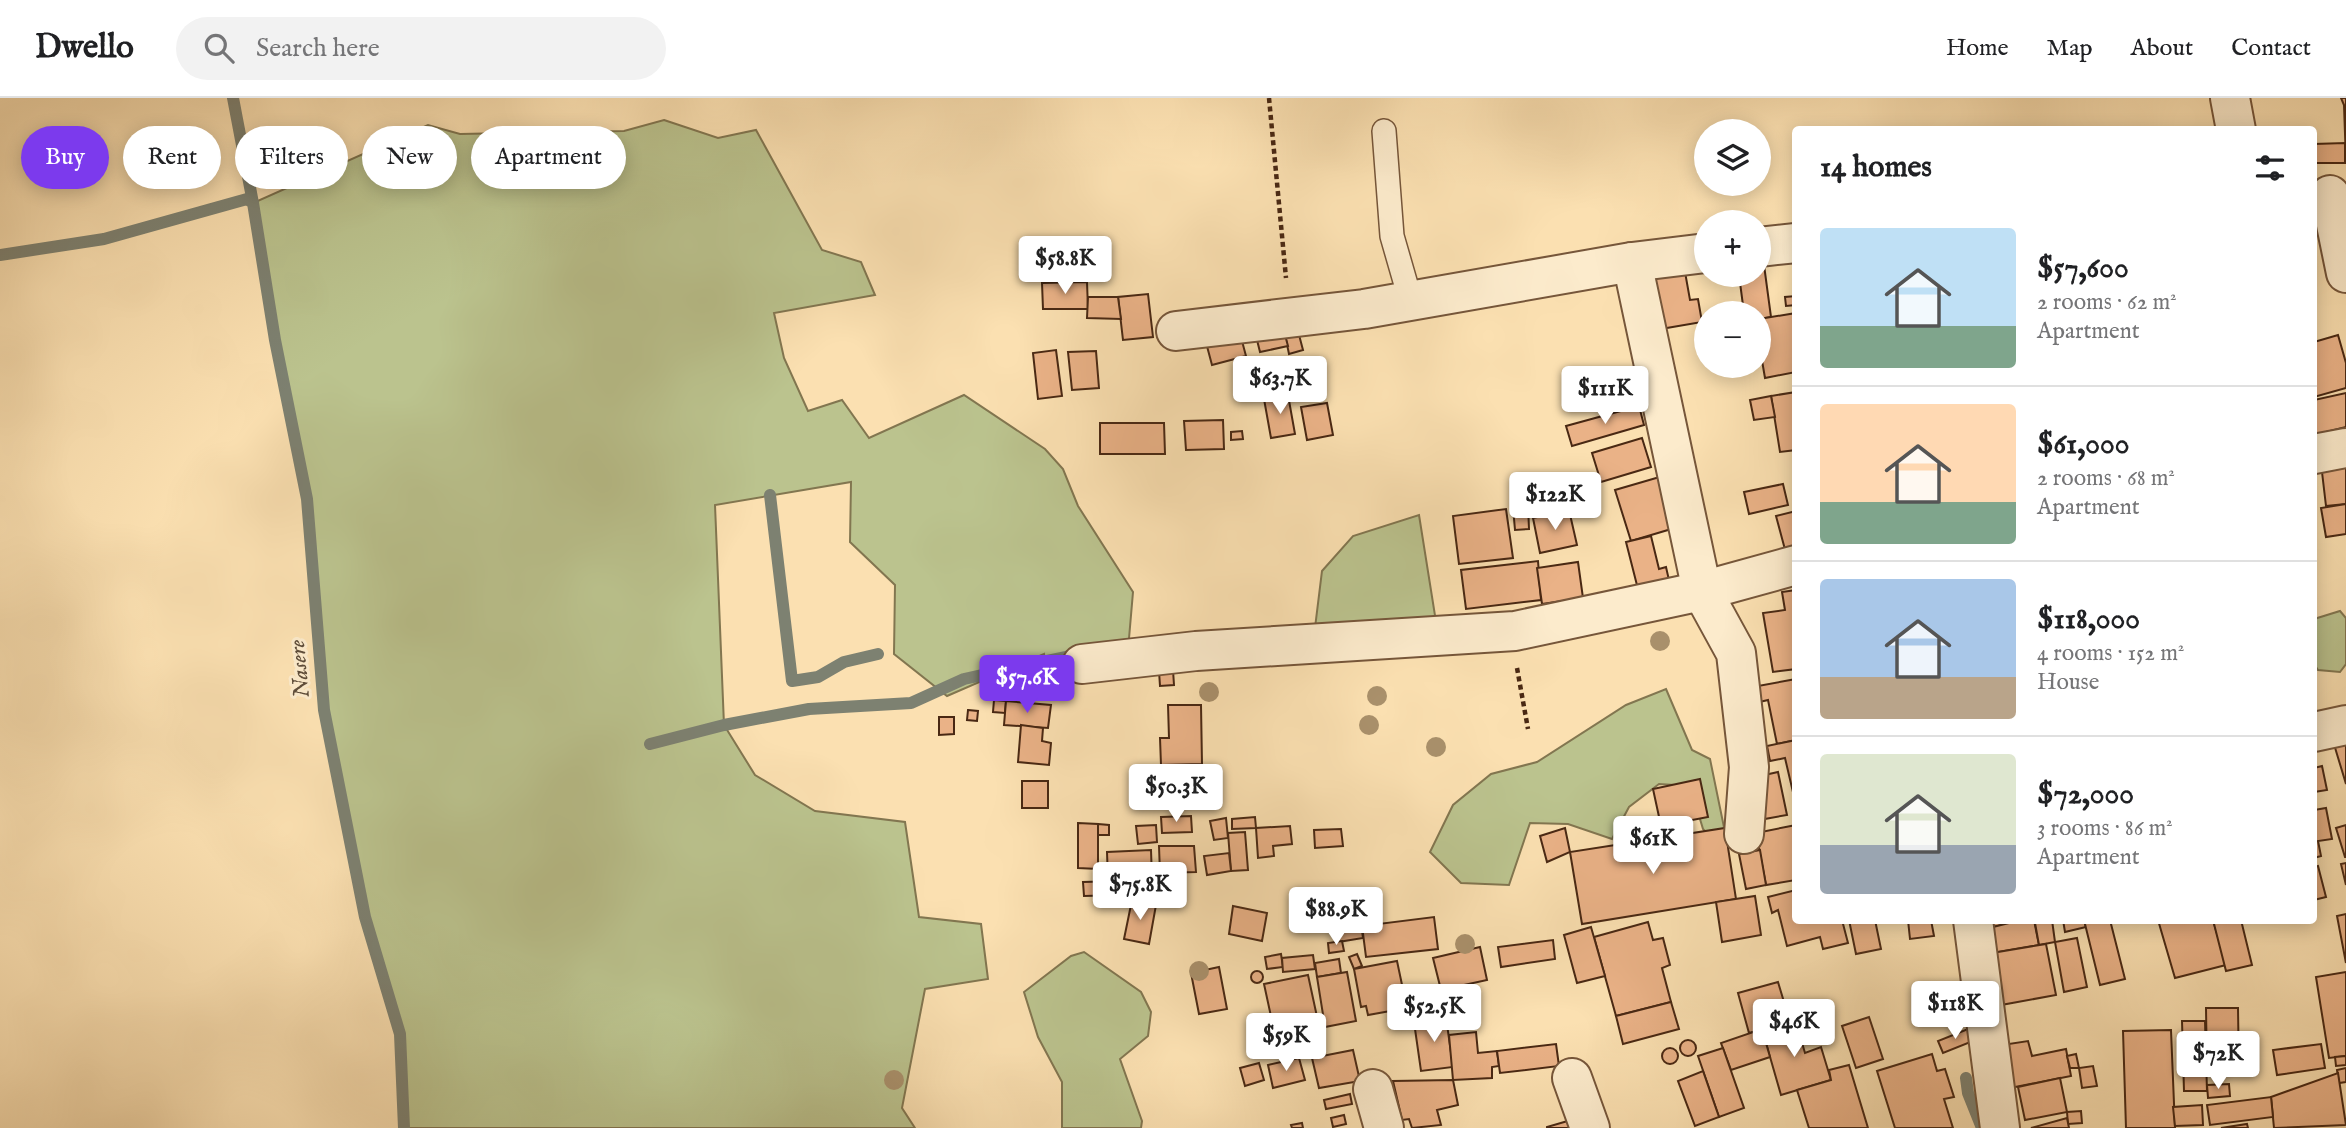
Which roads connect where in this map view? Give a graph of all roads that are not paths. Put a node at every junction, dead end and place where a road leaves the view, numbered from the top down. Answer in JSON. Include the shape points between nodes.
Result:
{"nodes":[{"id":1,"x":2230,"y":98,"type":"edge"},
{"id":2,"x":2234,"y":126,"type":"edge"},
{"id":3,"x":1384,"y":131,"type":"dead end"},
{"id":4,"x":2330,"y":195,"type":"edge"},
{"id":5,"x":1792,"y":243,"type":"edge"},
{"id":6,"x":1771,"y":246,"type":"edge"},
{"id":7,"x":1694,"y":254,"type":"edge"},
{"id":8,"x":1632,"y":262,"type":"junction"},
{"id":9,"x":2346,"y":273,"type":"edge"},
{"id":10,"x":1411,"y":302,"type":"junction"},
{"id":11,"x":1176,"y":331,"type":"dead end"},
{"id":12,"x":2346,"y":448,"type":"edge"},
{"id":13,"x":2317,"y":453,"type":"edge"},
{"id":14,"x":1792,"y":566,"type":"edge"},
{"id":15,"x":1702,"y":591,"type":"junction"},
{"id":16,"x":1082,"y":664,"type":"dead end"},
{"id":17,"x":2346,"y":725,"type":"edge"},
{"id":18,"x":2317,"y":731,"type":"edge"},
{"id":19,"x":1744,"y":834,"type":"dead end"},
{"id":20,"x":1974,"y":924,"type":"edge"},
{"id":21,"x":1572,"y":1078,"type":"dead end"},
{"id":22,"x":1373,"y":1088,"type":"dead end"},
{"id":23,"x":1384,"y":1128,"type":"edge"},
{"id":24,"x":1590,"y":1128,"type":"edge"},
{"id":25,"x":2000,"y":1128,"type":"edge"}],
"edges":[{"from":1,"to":2,"type":"street"},
{"from":3,"to":10,"type":"lane","via":[[1392,236]]},
{"from":4,"to":9,"type":"street"},
{"from":5,"to":6,"type":"street"},
{"from":7,"to":8,"type":"street"},
{"from":8,"to":10,"type":"street"},
{"from":8,"to":15,"type":"street"},
{"from":10,"to":11,"type":"street"},
{"from":12,"to":13,"type":"street"},
{"from":14,"to":15,"type":"street"},
{"from":15,"to":16,"type":"street","via":[[1515,631],[1196,651]]},
{"from":15,"to":19,"type":"street","via":[[1736,653],[1749,767]]},
{"from":17,"to":18,"type":"street"},
{"from":20,"to":25,"type":"street"},
{"from":21,"to":24,"type":"street"},
{"from":22,"to":23,"type":"street"}]}
